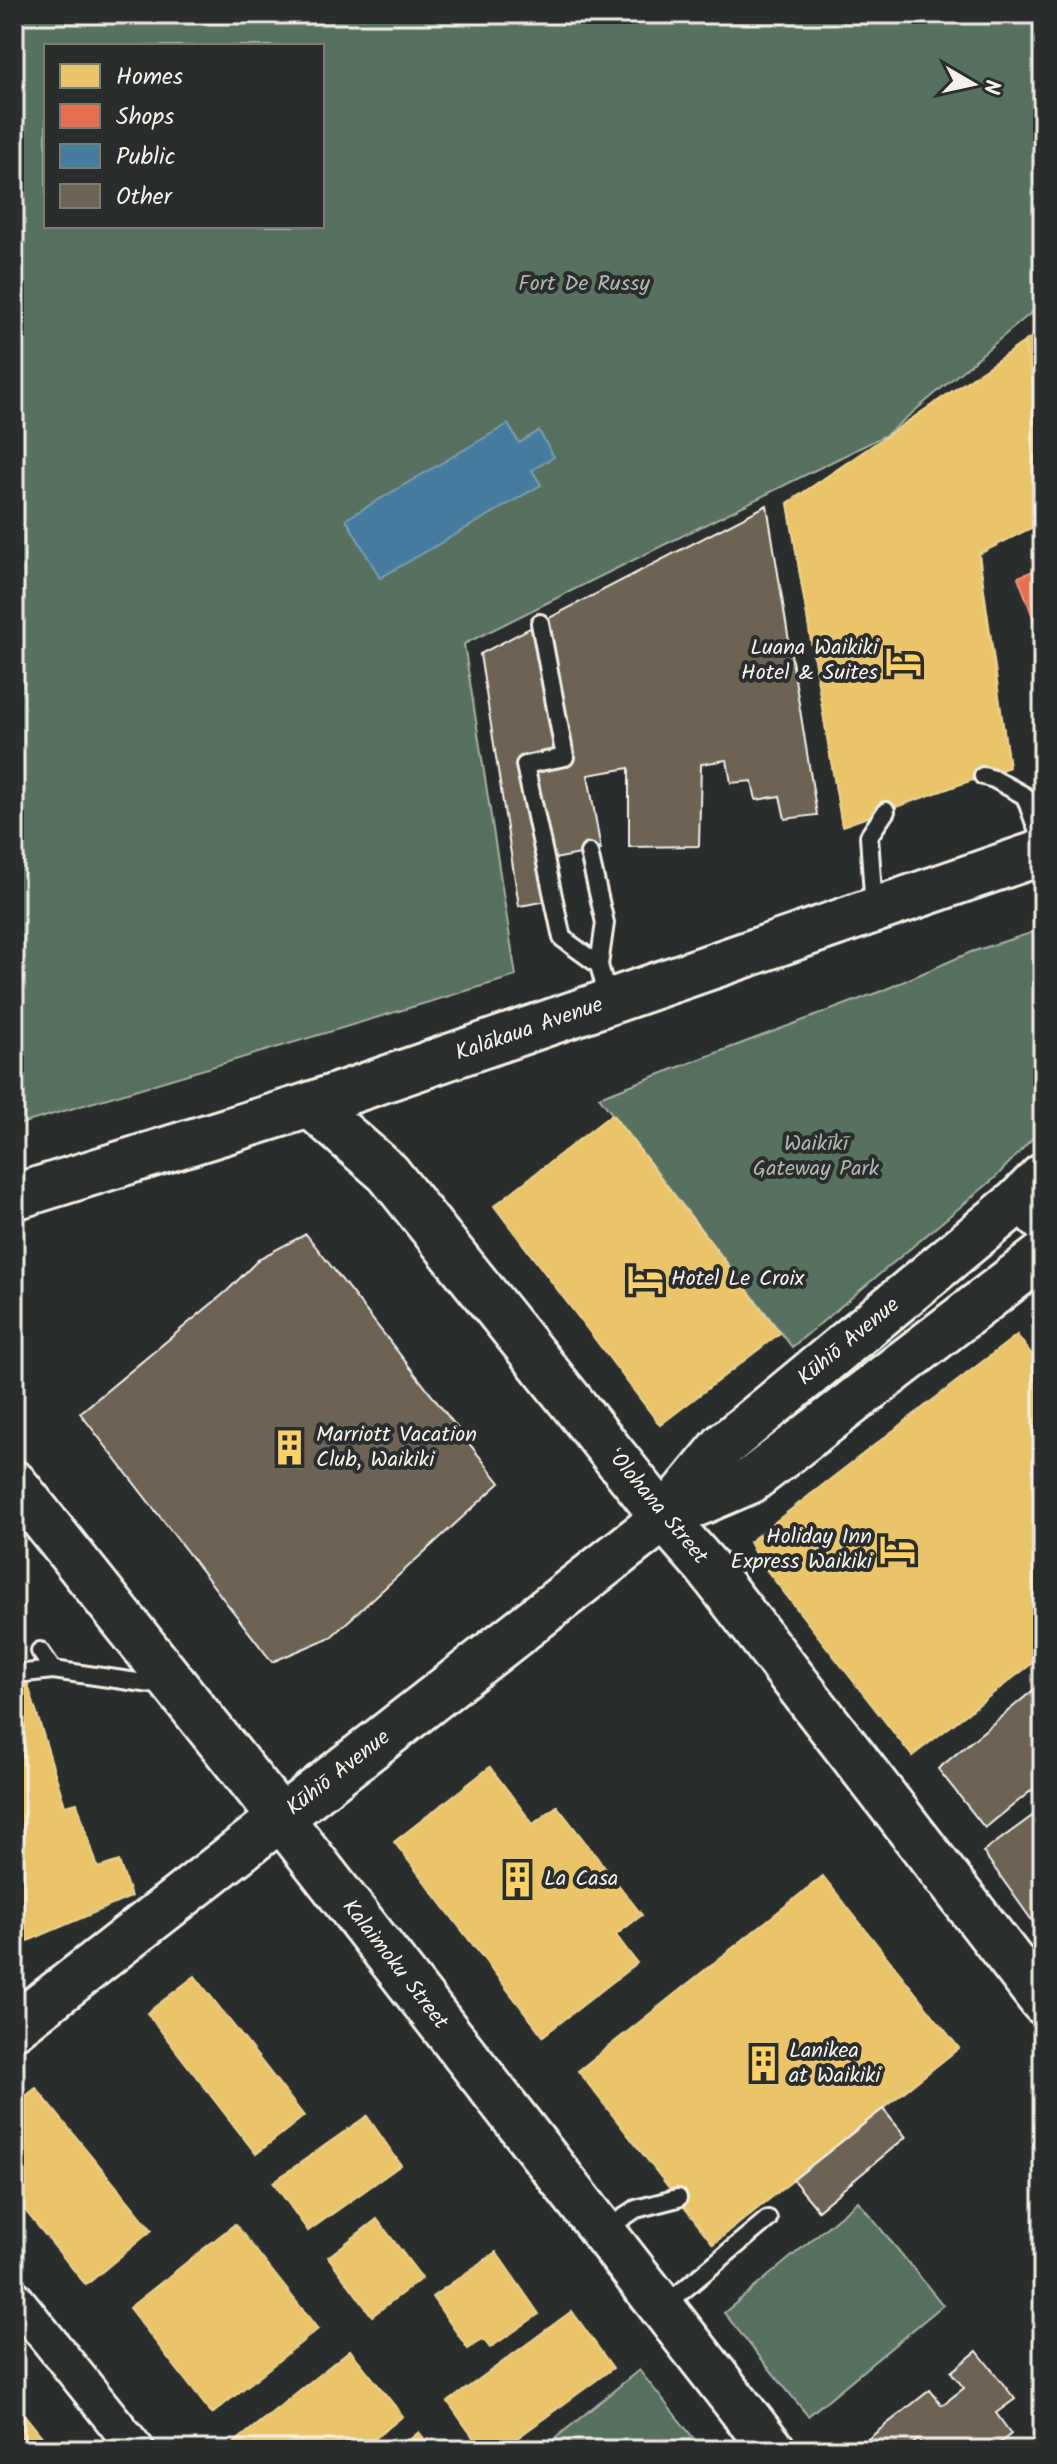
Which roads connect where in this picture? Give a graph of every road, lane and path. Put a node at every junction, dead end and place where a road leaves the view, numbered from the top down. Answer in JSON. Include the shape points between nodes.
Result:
{"nodes":[{"id":1,"x":540,"y":623,"type":"dead end"},
{"id":2,"x":983,"y":776,"type":"dead end"},
{"id":3,"x":886,"y":811,"type":"dead end"},
{"id":4,"x":1043,"y":846,"type":"edge"},
{"id":5,"x":1043,"y":852,"type":"edge"},
{"id":6,"x":589,"y":853,"type":"dead end"},
{"id":7,"x":874,"y":911,"type":"junction"},
{"id":8,"x":604,"y":984,"type":"junction"},
{"id":9,"x":310,"y":1105,"type":"junction"},
{"id":10,"x":14,"y":1197,"type":"edge"},
{"id":11,"x":1034,"y":1201,"type":"edge"},
{"id":12,"x":1043,"y":1255,"type":"edge"},
{"id":13,"x":14,"y":1483,"type":"edge"},
{"id":14,"x":664,"y":1518,"type":"junction"},
{"id":15,"x":40,"y":1651,"type":"dead end"},
{"id":16,"x":53,"y":1670,"type":"junction"},
{"id":17,"x":25,"y":1673,"type":"dead end"},
{"id":18,"x":175,"y":1687,"type":"junction"},
{"id":19,"x":280,"y":1817,"type":"junction"},
{"id":20,"x":1043,"y":2002,"type":"edge"},
{"id":21,"x":14,"y":2027,"type":"edge"},
{"id":22,"x":678,"y":2198,"type":"dead end"},
{"id":23,"x":768,"y":2219,"type":"dead end"},
{"id":24,"x":604,"y":2231,"type":"junction"},
{"id":25,"x":14,"y":2297,"type":"edge"},
{"id":26,"x":662,"y":2308,"type":"junction"},
{"id":27,"x":137,"y":2450,"type":"edge"},
{"id":28,"x":773,"y":2450,"type":"edge"}],
"edges":[{"from":1,"to":8,"type":"lane","via":[[565,757],[525,765],[562,938]]},
{"from":2,"to":4,"type":"lane","via":[[1025,796]]},
{"from":3,"to":7,"type":"lane","via":[[869,836]]},
{"from":5,"to":7,"type":"street","name":"Kalākaua Avenue"},
{"from":6,"to":8,"type":"lane","via":[[605,923]]},
{"from":7,"to":8,"type":"street","name":"Kalākaua Avenue"},
{"from":8,"to":9,"type":"street","name":"Kalākaua Avenue"},
{"from":9,"to":10,"type":"street","name":"Kalākaua Avenue"},
{"from":9,"to":14,"type":"street","name":"ʻOlohana Street","via":[[388,1173]]},
{"from":11,"to":14,"type":"street","name":"Kūhiō Avenue","via":[[724,1445]]},
{"from":12,"to":14,"type":"street","name":"Kūhiō Avenue","via":[[750,1481]]},
{"from":13,"to":18,"type":"street","name":"Kalaimoku Street"},
{"from":14,"to":19,"type":"street","name":"Kūhiō Avenue"},
{"from":14,"to":20,"type":"street","name":"ʻOlohana Street"},
{"from":15,"to":16,"type":"lane"},
{"from":16,"to":17,"type":"lane"},
{"from":16,"to":18,"type":"lane"},
{"from":18,"to":19,"type":"street","name":"Kalaimoku Street"},
{"from":19,"to":21,"type":"street","name":"Kūhiō Avenue"},
{"from":19,"to":24,"type":"street","name":"Kalaimoku Street"},
{"from":22,"to":24,"type":"lane","via":[[636,2209]]},
{"from":23,"to":26,"type":"lane"},
{"from":24,"to":26,"type":"street","name":"Kalaimoku Street"},
{"from":25,"to":27,"type":"street"},
{"from":26,"to":28,"type":"street","name":"Kalaimoku Street"}]}
